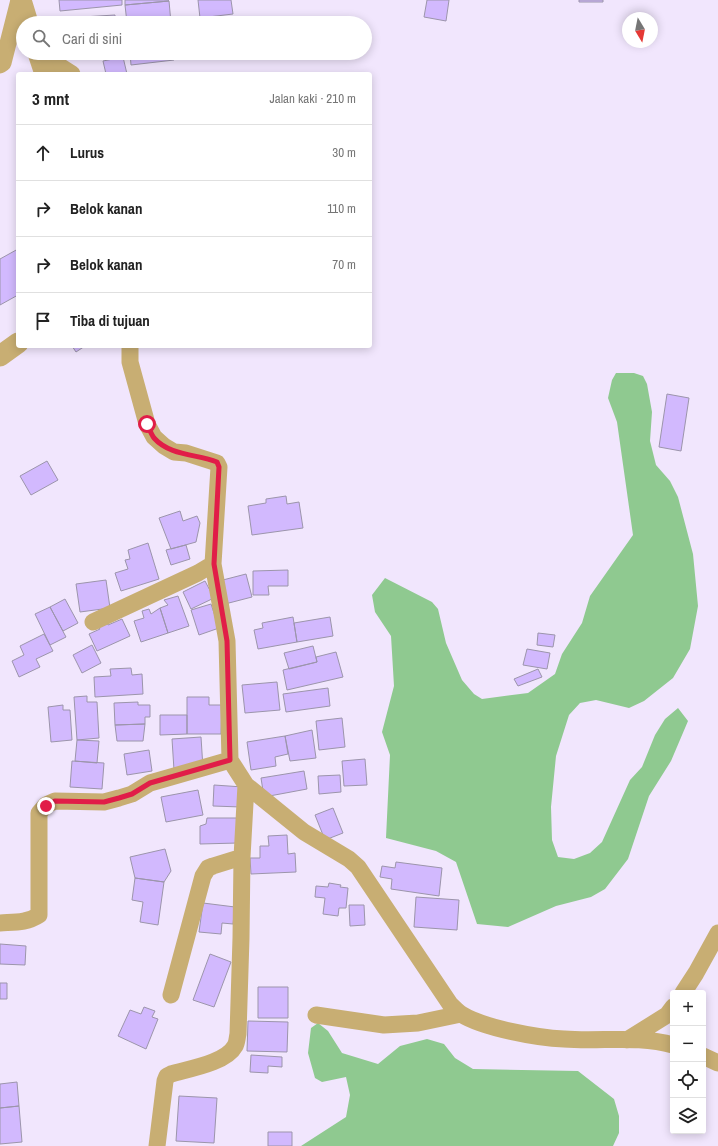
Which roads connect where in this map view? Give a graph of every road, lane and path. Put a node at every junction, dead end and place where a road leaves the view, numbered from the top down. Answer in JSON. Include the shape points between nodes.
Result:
{"nodes":[{"id":1,"x":20,"y":0,"type":"edge"},
{"id":2,"x":26,"y":16,"type":"edge"},
{"id":3,"x":40,"y":60,"type":"edge"},
{"id":4,"x":49,"y":60,"type":"edge"},
{"id":5,"x":0,"y":65,"type":"edge"},
{"id":6,"x":44,"y":72,"type":"edge"},
{"id":7,"x":69,"y":72,"type":"edge"},
{"id":8,"x":16,"y":344,"type":"edge"},
{"id":9,"x":130,"y":348,"type":"edge"},
{"id":10,"x":0,"y":356,"type":"edge"},
{"id":11,"x":214,"y":564,"type":"junction"},
{"id":12,"x":93,"y":622,"type":"dead end"},
{"id":13,"x":230,"y":760,"type":"junction"},
{"id":14,"x":246,"y":785,"type":"junction"},
{"id":15,"x":242,"y":857,"type":"junction"},
{"id":16,"x":0,"y":923,"type":"edge"},
{"id":17,"x":718,"y":933,"type":"edge"},
{"id":18,"x":685,"y":990,"type":"edge"},
{"id":19,"x":171,"y":994,"type":"dead end"},
{"id":20,"x":670,"y":1011,"type":"edge"},
{"id":21,"x":461,"y":1014,"type":"junction"},
{"id":22,"x":316,"y":1015,"type":"dead end"},
{"id":23,"x":627,"y":1040,"type":"junction"},
{"id":24,"x":670,"y":1044,"type":"edge"},
{"id":25,"x":706,"y":1057,"type":"edge"},
{"id":26,"x":718,"y":1063,"type":"edge"},
{"id":27,"x":157,"y":1146,"type":"edge"}],
"edges":[{"from":1,"to":2,"type":"street"},
{"from":1,"to":5,"type":"street"},
{"from":3,"to":6,"type":"street"},
{"from":4,"to":7,"type":"street"},
{"from":8,"to":10,"type":"street"},
{"from":9,"to":11,"type":"street","via":[[130,362],[147,424],[154,438],[174,452],[211,460],[217,462],[219,467]]},
{"from":11,"to":12,"type":"street"},
{"from":11,"to":13,"type":"street","via":[[227,641]]},
{"from":13,"to":14,"type":"street"},
{"from":13,"to":16,"type":"street","via":[[150,783],[132,794],[104,802],[55,801],[46,806],[39,813],[39,915],[24,921]]},
{"from":14,"to":15,"type":"street"},
{"from":14,"to":21,"type":"street","via":[[304,832],[358,867],[450,1004]]},
{"from":15,"to":19,"type":"street","via":[[208,868],[203,876]]},
{"from":15,"to":27,"type":"street","via":[[236,1046],[211,1063],[167,1076]]},
{"from":17,"to":18,"type":"street"},
{"from":20,"to":23,"type":"street"},
{"from":21,"to":22,"type":"street","via":[[418,1023],[384,1025]]},
{"from":21,"to":23,"type":"street","via":[[520,1033],[564,1039]]},
{"from":23,"to":24,"type":"street"},
{"from":25,"to":26,"type":"street"}]}
